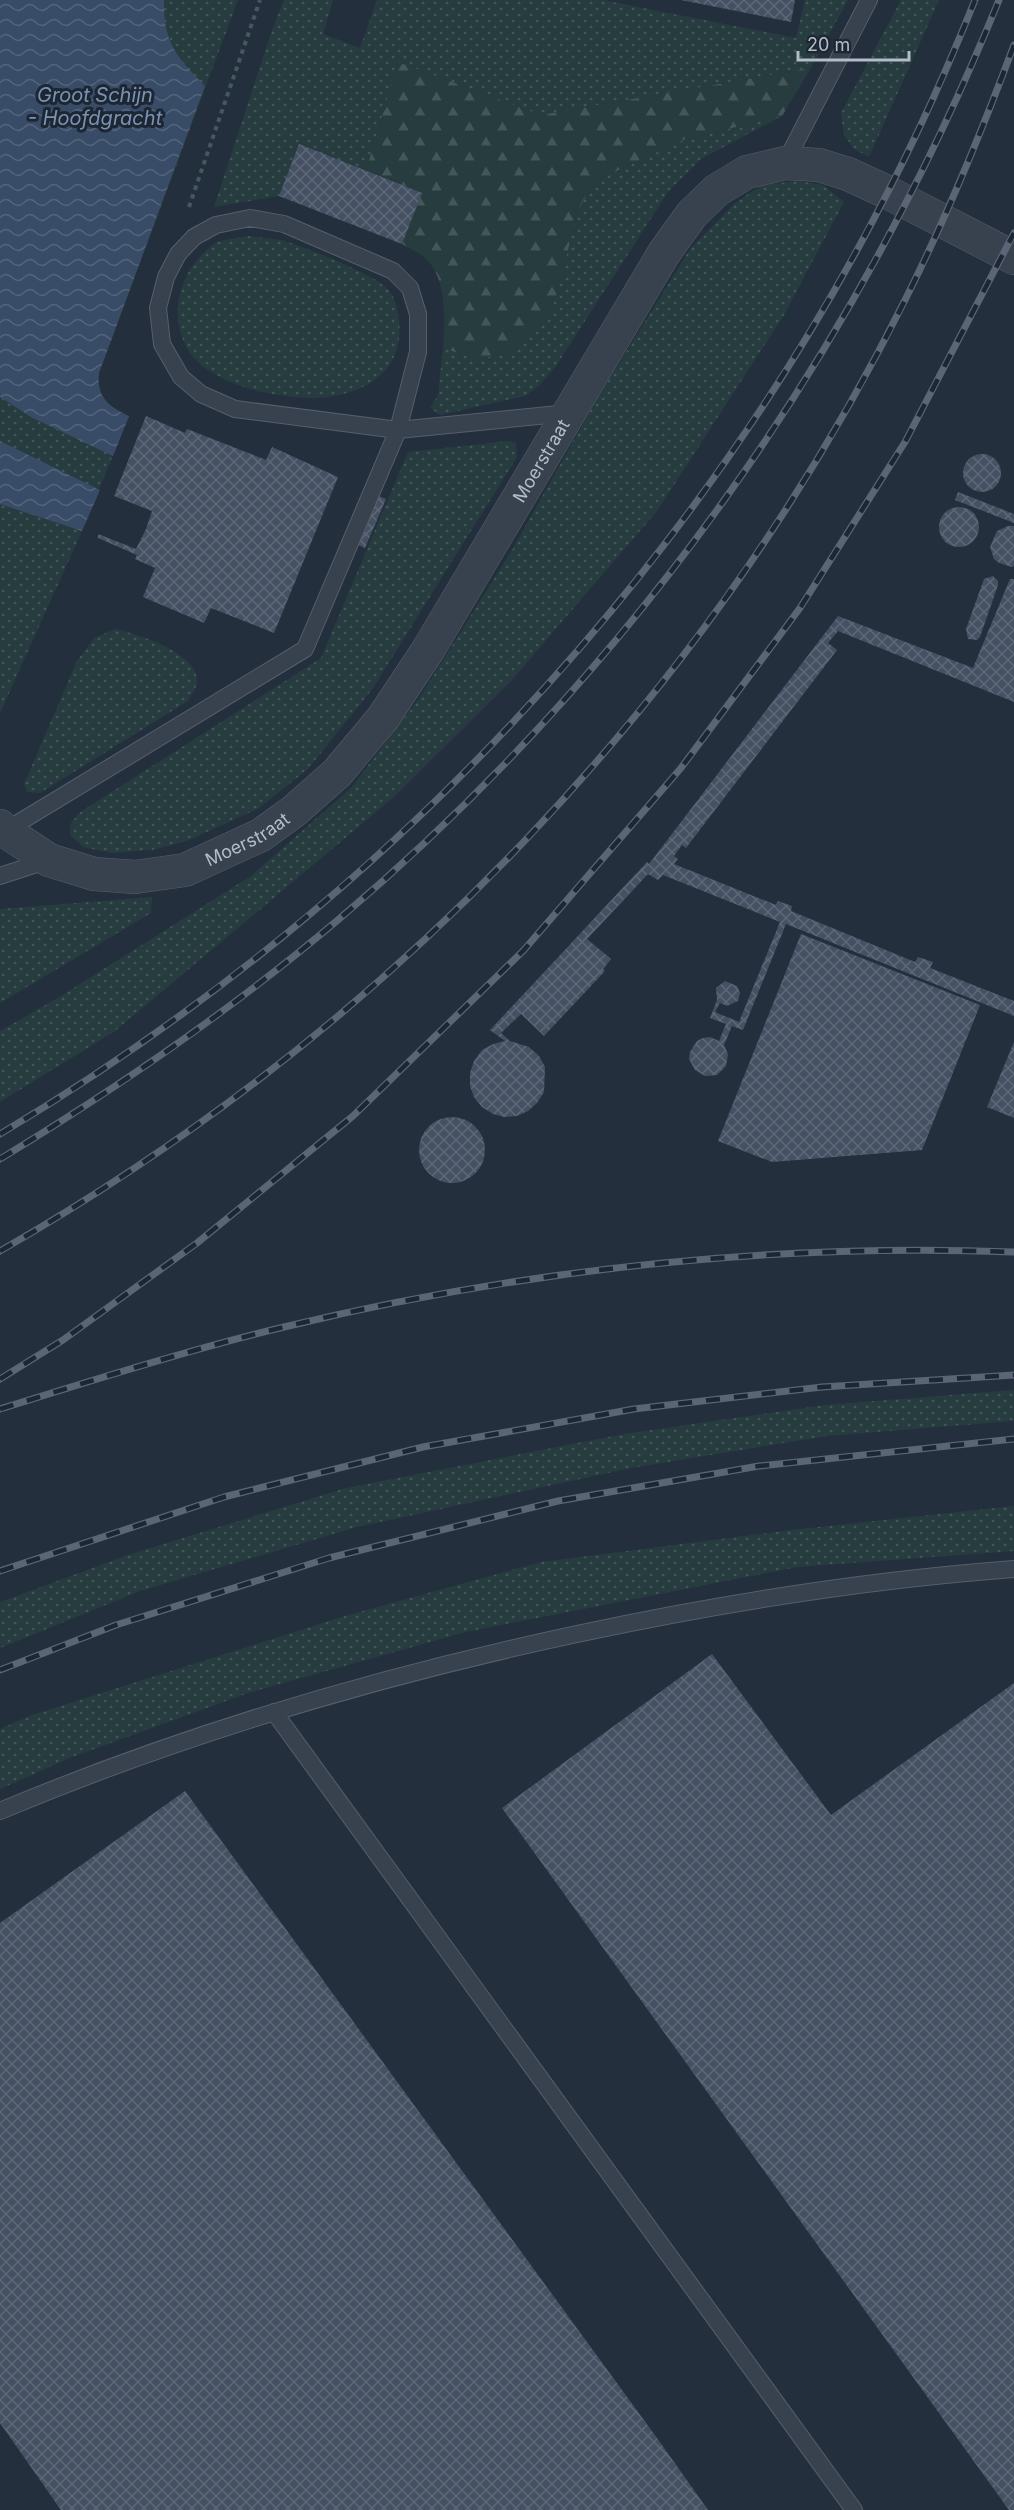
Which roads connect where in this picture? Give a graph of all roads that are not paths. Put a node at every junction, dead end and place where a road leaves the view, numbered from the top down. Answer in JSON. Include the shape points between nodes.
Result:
{"nodes":[{"id":1,"x":869,"y":0,"type":"edge"},
{"id":2,"x":785,"y":163,"type":"junction"},
{"id":3,"x":1014,"y":258,"type":"edge"},
{"id":4,"x":569,"y":413,"type":"junction"},
{"id":5,"x":399,"y":430,"type":"junction"},
{"id":6,"x":2,"y":828,"type":"edge"},
{"id":7,"x":49,"y":860,"type":"junction"},
{"id":8,"x":0,"y":876,"type":"edge"},
{"id":9,"x":1014,"y":1569,"type":"edge"},
{"id":10,"x":274,"y":1712,"type":"junction"},
{"id":11,"x":0,"y":1811,"type":"edge"},
{"id":12,"x":854,"y":2510,"type":"edge"}],
"edges":[{"from":1,"to":2,"type":"lane"},
{"from":2,"to":3,"type":"street","name":"Moerstraat","via":[[819,165],[848,174]]},
{"from":2,"to":4,"type":"street","name":"Moerstraat","via":[[747,172],[717,190],[692,214],[664,253]]},
{"from":4,"to":5,"type":"lane"},
{"from":4,"to":7,"type":"street","name":"Moerstraat","via":[[428,650],[383,718],[338,773],[294,811],[261,835],[185,870],[135,877],[94,874]]},
{"from":5,"to":5,"type":"lane","via":[[235,409],[201,394],[181,377],[162,344],[159,308],[166,277],[178,254],[194,237],[216,225],[250,218],[284,224],[393,271],[410,288],[418,314],[418,352]]},
{"from":5,"to":6,"type":"lane","via":[[305,649]]},
{"from":6,"to":7,"type":"street","name":"Moerstraat"},
{"from":7,"to":8,"type":"lane"},
{"from":9,"to":10,"type":"lane","via":[[840,1586],[710,1607],[481,1655]]},
{"from":10,"to":11,"type":"lane","via":[[75,1780]]},
{"from":10,"to":12,"type":"lane"}]}
